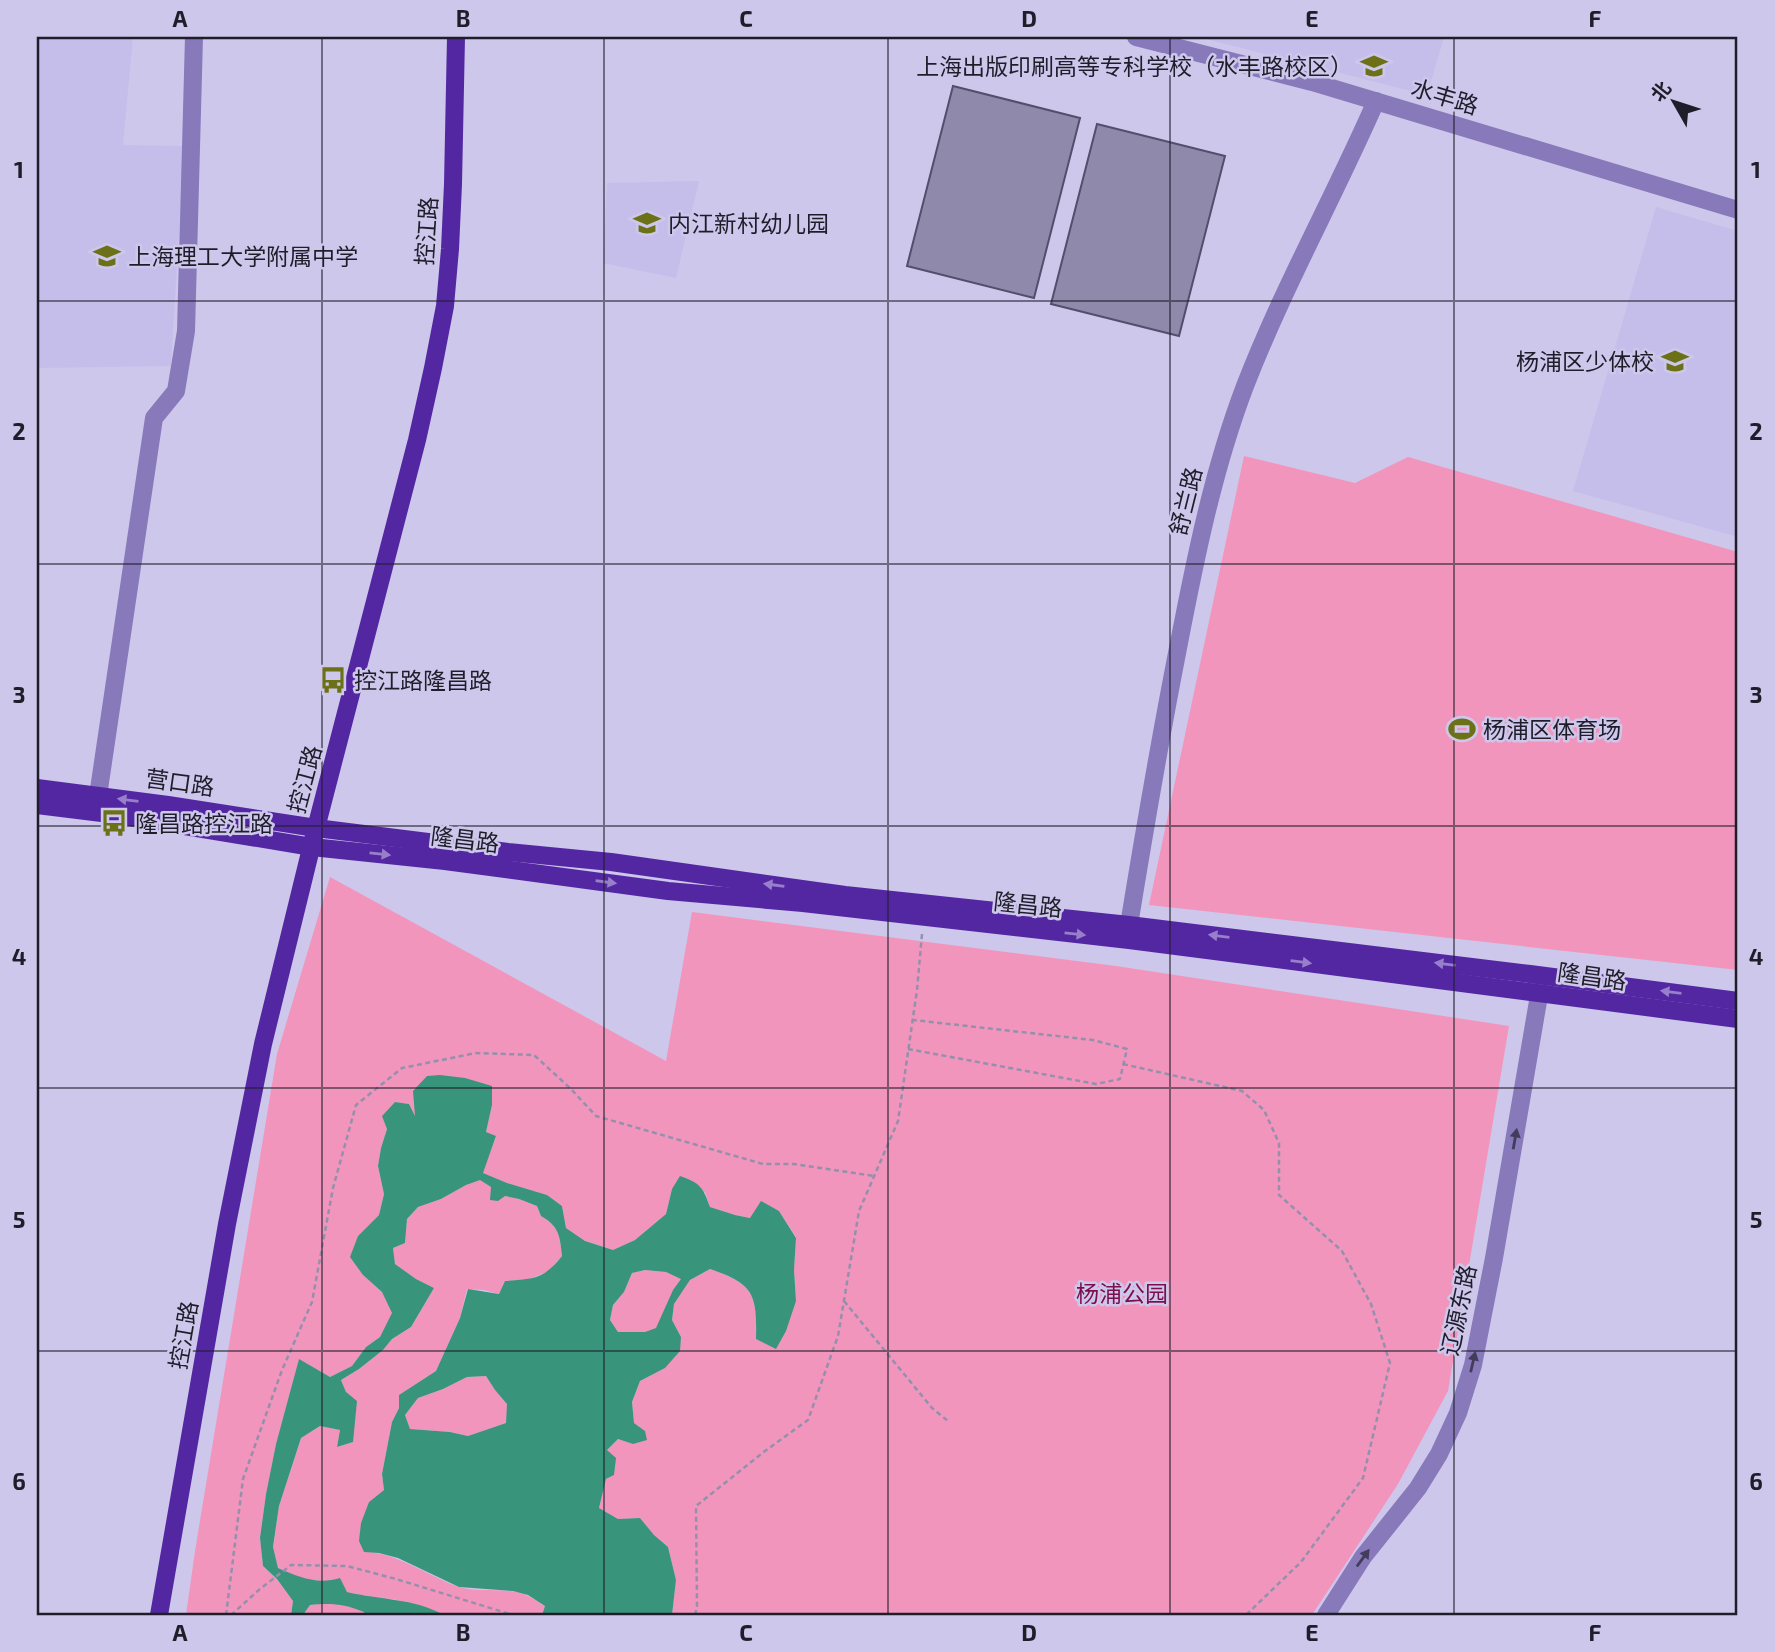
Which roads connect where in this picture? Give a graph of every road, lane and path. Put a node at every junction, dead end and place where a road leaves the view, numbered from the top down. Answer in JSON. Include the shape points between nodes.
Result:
{"nodes":[{"id":1,"x":194,"y":37,"type":"edge"},
{"id":2,"x":456,"y":37,"type":"edge"},
{"id":3,"x":1136,"y":37,"type":"edge"},
{"id":4,"x":1376,"y":101,"type":"junction"},
{"id":5,"x":1738,"y":210,"type":"edge"},
{"id":6,"x":37,"y":789,"type":"edge"},
{"id":7,"x":98,"y":796,"type":"junction"},
{"id":8,"x":37,"y":805,"type":"edge"},
{"id":9,"x":316,"y":828,"type":"junction"},
{"id":10,"x":312,"y":847,"type":"junction"},
{"id":11,"x":923,"y":917,"type":"junction"},
{"id":12,"x":1129,"y":933,"type":"junction"},
{"id":13,"x":1541,"y":985,"type":"junction"},
{"id":14,"x":1738,"y":1001,"type":"edge"},
{"id":15,"x":1738,"y":1019,"type":"edge"},
{"id":16,"x":912,"y":1020,"type":"junction"},
{"id":17,"x":908,"y":1049,"type":"junction"},
{"id":18,"x":1124,"y":1064,"type":"junction"},
{"id":19,"x":874,"y":1175,"type":"junction"},
{"id":20,"x":844,"y":1301,"type":"junction"},
{"id":21,"x":948,"y":1421,"type":"dead end"},
{"id":22,"x":159,"y":1615,"type":"edge"},
{"id":23,"x":229,"y":1615,"type":"edge"},
{"id":24,"x":513,"y":1615,"type":"edge"},
{"id":25,"x":695,"y":1615,"type":"edge"},
{"id":26,"x":1246,"y":1615,"type":"edge"},
{"id":27,"x":1326,"y":1615,"type":"edge"}],
"edges":[{"from":1,"to":7,"type":"street","via":[[186,331],[176,391],[154,418]]},
{"from":2,"to":9,"type":"main road","name":"控江路","via":[[445,306],[417,440]]},
{"from":3,"to":4,"type":"street","name":"水丰路"},
{"from":4,"to":5,"type":"street","name":"水丰路"},
{"from":4,"to":12,"type":"street","name":"舒兰路","via":[[1245,386],[1223,453],[1189,594],[1151,788]]},
{"from":6,"to":7,"type":"main road","name":"营口路"},
{"from":9,"to":7,"type":"main road","name":"营口路","one_way":true},
{"from":8,"to":10,"type":"main road","name":"营口路"},
{"from":9,"to":10,"type":"main road","name":"控江路"},
{"from":12,"to":9,"type":"main road","name":"隆昌路","one_way":true,"via":[[611,862]]},
{"from":10,"to":11,"type":"main road","name":"隆昌路","one_way":true},
{"from":10,"to":22,"type":"main road","name":"控江路","via":[[263,1044],[227,1224]]},
{"from":11,"to":12,"type":"main road","name":"隆昌路","one_way":true},
{"from":11,"to":16,"type":"path"},
{"from":12,"to":13,"type":"main road","name":"隆昌路"},
{"from":14,"to":13,"type":"main road","name":"隆昌路","one_way":true},
{"from":13,"to":15,"type":"main road","name":"隆昌路","via":[[1657,1010]]},
{"from":27,"to":13,"type":"street","name":"辽源东路","one_way":true,"via":[[1363,1557],[1418,1489],[1458,1413],[1489,1285]]},
{"from":16,"to":17,"type":"path"},
{"from":16,"to":18,"type":"path","via":[[1093,1040],[1127,1049]]},
{"from":17,"to":18,"type":"path","via":[[1096,1084],[1120,1079]]},
{"from":17,"to":19,"type":"path","via":[[898,1121]]},
{"from":18,"to":26,"type":"path","via":[[1242,1091],[1264,1110],[1279,1143],[1279,1195],[1342,1251],[1371,1304],[1390,1363],[1363,1478],[1301,1562]]},
{"from":19,"to":20,"type":"path","via":[[859,1211]]},
{"from":19,"to":23,"type":"path","via":[[763,1164],[596,1116],[534,1055],[476,1053],[402,1068],[356,1105],[333,1188],[312,1302],[243,1479]]},
{"from":20,"to":21,"type":"path","via":[[932,1408]]},
{"from":20,"to":25,"type":"path","via":[[838,1336],[808,1420],[696,1506]]},
{"from":23,"to":24,"type":"path","via":[[291,1565],[347,1566]]}]}
